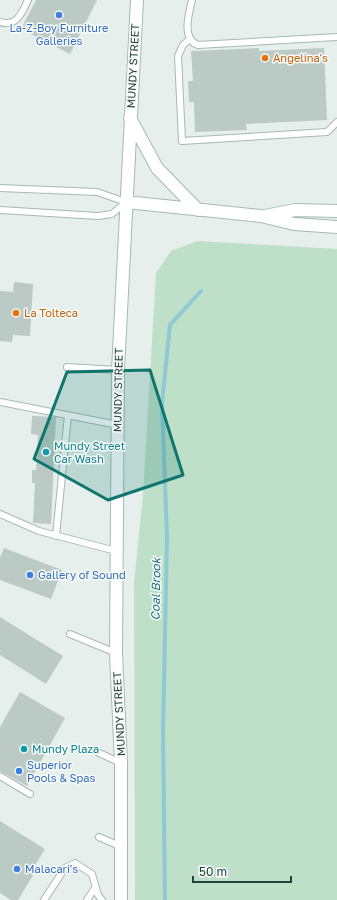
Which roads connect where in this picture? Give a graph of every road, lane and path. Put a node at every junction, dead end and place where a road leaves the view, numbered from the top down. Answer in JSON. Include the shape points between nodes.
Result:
{"nodes":[{"id":1,"x":28,"y":0,"type":"edge"},
{"id":2,"x":137,"y":0,"type":"edge"},
{"id":3,"x":192,"y":0,"type":"edge"},
{"id":4,"x":0,"y":22,"type":"edge"},
{"id":5,"x":337,"y":38,"type":"edge"},
{"id":6,"x":190,"y":39,"type":"junction"},
{"id":7,"x":130,"y":118,"type":"junction"},
{"id":8,"x":337,"y":122,"type":"edge"},
{"id":9,"x":0,"y":188,"type":"edge"},
{"id":10,"x":126,"y":202,"type":"junction"},
{"id":11,"x":0,"y":210,"type":"edge"},
{"id":12,"x":198,"y":210,"type":"junction"},
{"id":13,"x":337,"y":211,"type":"edge"},
{"id":14,"x":261,"y":216,"type":"junction"},
{"id":15,"x":337,"y":227,"type":"edge"},
{"id":16,"x":67,"y":367,"type":"dead end"},
{"id":17,"x":118,"y":370,"type":"junction"},
{"id":18,"x":0,"y":402,"type":"edge"},
{"id":19,"x":68,"y":415,"type":"junction"},
{"id":20,"x":118,"y":425,"type":"junction"},
{"id":21,"x":0,"y":514,"type":"edge"},
{"id":22,"x":56,"y":536,"type":"junction"},
{"id":23,"x":116,"y":551,"type":"junction"},
{"id":24,"x":70,"y":634,"type":"dead end"},
{"id":25,"x":116,"y":653,"type":"junction"},
{"id":26,"x":99,"y":753,"type":"dead end"},
{"id":27,"x":121,"y":763,"type":"junction"},
{"id":28,"x":0,"y":776,"type":"edge"},
{"id":29,"x":30,"y":794,"type":"dead end"},
{"id":30,"x":99,"y":837,"type":"dead end"},
{"id":31,"x":122,"y":847,"type":"junction"},
{"id":32,"x":96,"y":888,"type":"junction"},
{"id":33,"x":44,"y":900,"type":"edge"},
{"id":34,"x":87,"y":900,"type":"edge"},
{"id":35,"x":102,"y":900,"type":"edge"},
{"id":36,"x":121,"y":900,"type":"edge"}],
"edges":[{"from":1,"to":4,"type":"lane","via":[[18,20]]},
{"from":2,"to":7,"type":"main road","name":"MUNDY STREET"},
{"from":3,"to":6,"type":"lane","via":[[188,19]]},
{"from":5,"to":6,"type":"lane","via":[[198,45]]},
{"from":6,"to":8,"type":"lane","via":[[180,49],[178,56],[182,141],[326,132]]},
{"from":7,"to":10,"type":"main road","name":"MUNDY STREET"},
{"from":7,"to":12,"type":"main road","via":[[157,168]]},
{"from":9,"to":10,"type":"lane","via":[[97,192]]},
{"from":10,"to":11,"type":"lane","via":[[112,214],[98,216]]},
{"from":10,"to":12,"type":"main road"},
{"from":10,"to":17,"type":"main road","name":"MUNDY STREET"},
{"from":12,"to":14,"type":"main road"},
{"from":13,"to":14,"type":"main road","via":[[295,210]]},
{"from":14,"to":15,"type":"main road","via":[[294,224]]},
{"from":16,"to":17,"type":"lane"},
{"from":17,"to":20,"type":"main road","name":"MUNDY STREET"},
{"from":18,"to":19,"type":"lane"},
{"from":19,"to":20,"type":"lane"},
{"from":19,"to":22,"type":"lane"},
{"from":20,"to":23,"type":"main road","name":"MUNDY STREET"},
{"from":21,"to":22,"type":"lane","via":[[39,532]]},
{"from":22,"to":23,"type":"lane"},
{"from":23,"to":25,"type":"main road","name":"MUNDY STREET"},
{"from":24,"to":25,"type":"lane"},
{"from":25,"to":27,"type":"main road","name":"MUNDY STREET"},
{"from":26,"to":27,"type":"lane"},
{"from":27,"to":31,"type":"main road","name":"MUNDY STREET"},
{"from":28,"to":29,"type":"lane"},
{"from":30,"to":31,"type":"lane"},
{"from":31,"to":36,"type":"main road","name":"MUNDY STREET"},
{"from":32,"to":33,"type":"lane","via":[[94,877],[88,870],[72,863],[65,868]]},
{"from":32,"to":34,"type":"lane"},
{"from":32,"to":35,"type":"lane"}]}
